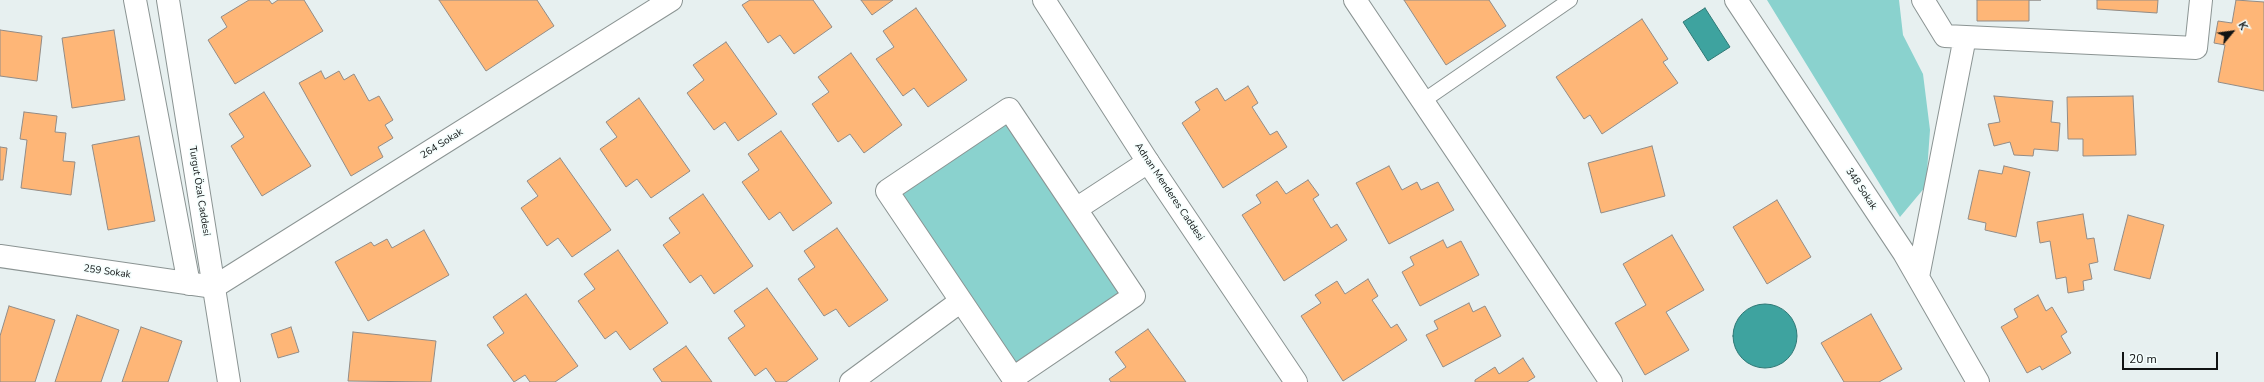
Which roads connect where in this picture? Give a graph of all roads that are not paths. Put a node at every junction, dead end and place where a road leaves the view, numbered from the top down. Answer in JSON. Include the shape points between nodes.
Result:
{"nodes":[{"id":1,"x":135,"y":0,"type":"edge"},
{"id":2,"x":168,"y":0,"type":"edge"},
{"id":3,"x":671,"y":0,"type":"edge"},
{"id":4,"x":1044,"y":0,"type":"edge"},
{"id":5,"x":1355,"y":0,"type":"edge"},
{"id":6,"x":1570,"y":0,"type":"edge"},
{"id":7,"x":1736,"y":0,"type":"edge"},
{"id":8,"x":1923,"y":0,"type":"edge"},
{"id":9,"x":2201,"y":0,"type":"edge"},
{"id":10,"x":1965,"y":37,"type":"junction"},
{"id":11,"x":1423,"y":101,"type":"junction"},
{"id":12,"x":1148,"y":162,"type":"junction"},
{"id":13,"x":1076,"y":209,"type":"junction"},
{"id":14,"x":0,"y":256,"type":"edge"},
{"id":15,"x":1918,"y":278,"type":"junction"},
{"id":16,"x":189,"y":284,"type":"junction"},
{"id":17,"x":214,"y":287,"type":"junction"},
{"id":18,"x":961,"y":301,"type":"junction"},
{"id":19,"x":229,"y":382,"type":"edge"},
{"id":20,"x":851,"y":382,"type":"edge"},
{"id":21,"x":1296,"y":382,"type":"edge"},
{"id":22,"x":1611,"y":382,"type":"edge"},
{"id":23,"x":1978,"y":382,"type":"edge"}],
"edges":[{"from":1,"to":16,"type":"street"},
{"from":2,"to":17,"type":"street","name":"Turgut Özal Caddesi"},
{"from":3,"to":17,"type":"street","name":"264 Sokak"},
{"from":4,"to":12,"type":"street","name":"Adnan Menderes Caddesi"},
{"from":5,"to":11,"type":"street"},
{"from":6,"to":11,"type":"lane"},
{"from":7,"to":15,"type":"street","name":"348 Sokak"},
{"from":8,"to":10,"type":"street","via":[[1945,36]]},
{"from":9,"to":10,"type":"street","via":[[2196,48]]},
{"from":10,"to":15,"type":"street"},
{"from":11,"to":22,"type":"street"},
{"from":12,"to":13,"type":"street"},
{"from":12,"to":21,"type":"street","name":"Adnan Menderes Caddesi"},
{"from":13,"to":18,"type":"street","via":[[1134,296],[1013,378]]},
{"from":13,"to":18,"type":"street","via":[[1009,109],[887,191]]},
{"from":14,"to":16,"type":"street","name":"259 Sokak"},
{"from":15,"to":23,"type":"street","name":"348 Sokak"},
{"from":16,"to":17,"type":"street","name":"259 Sokak"},
{"from":17,"to":19,"type":"street","name":"Turgut Özal Caddesi"},
{"from":18,"to":20,"type":"street"}]}
